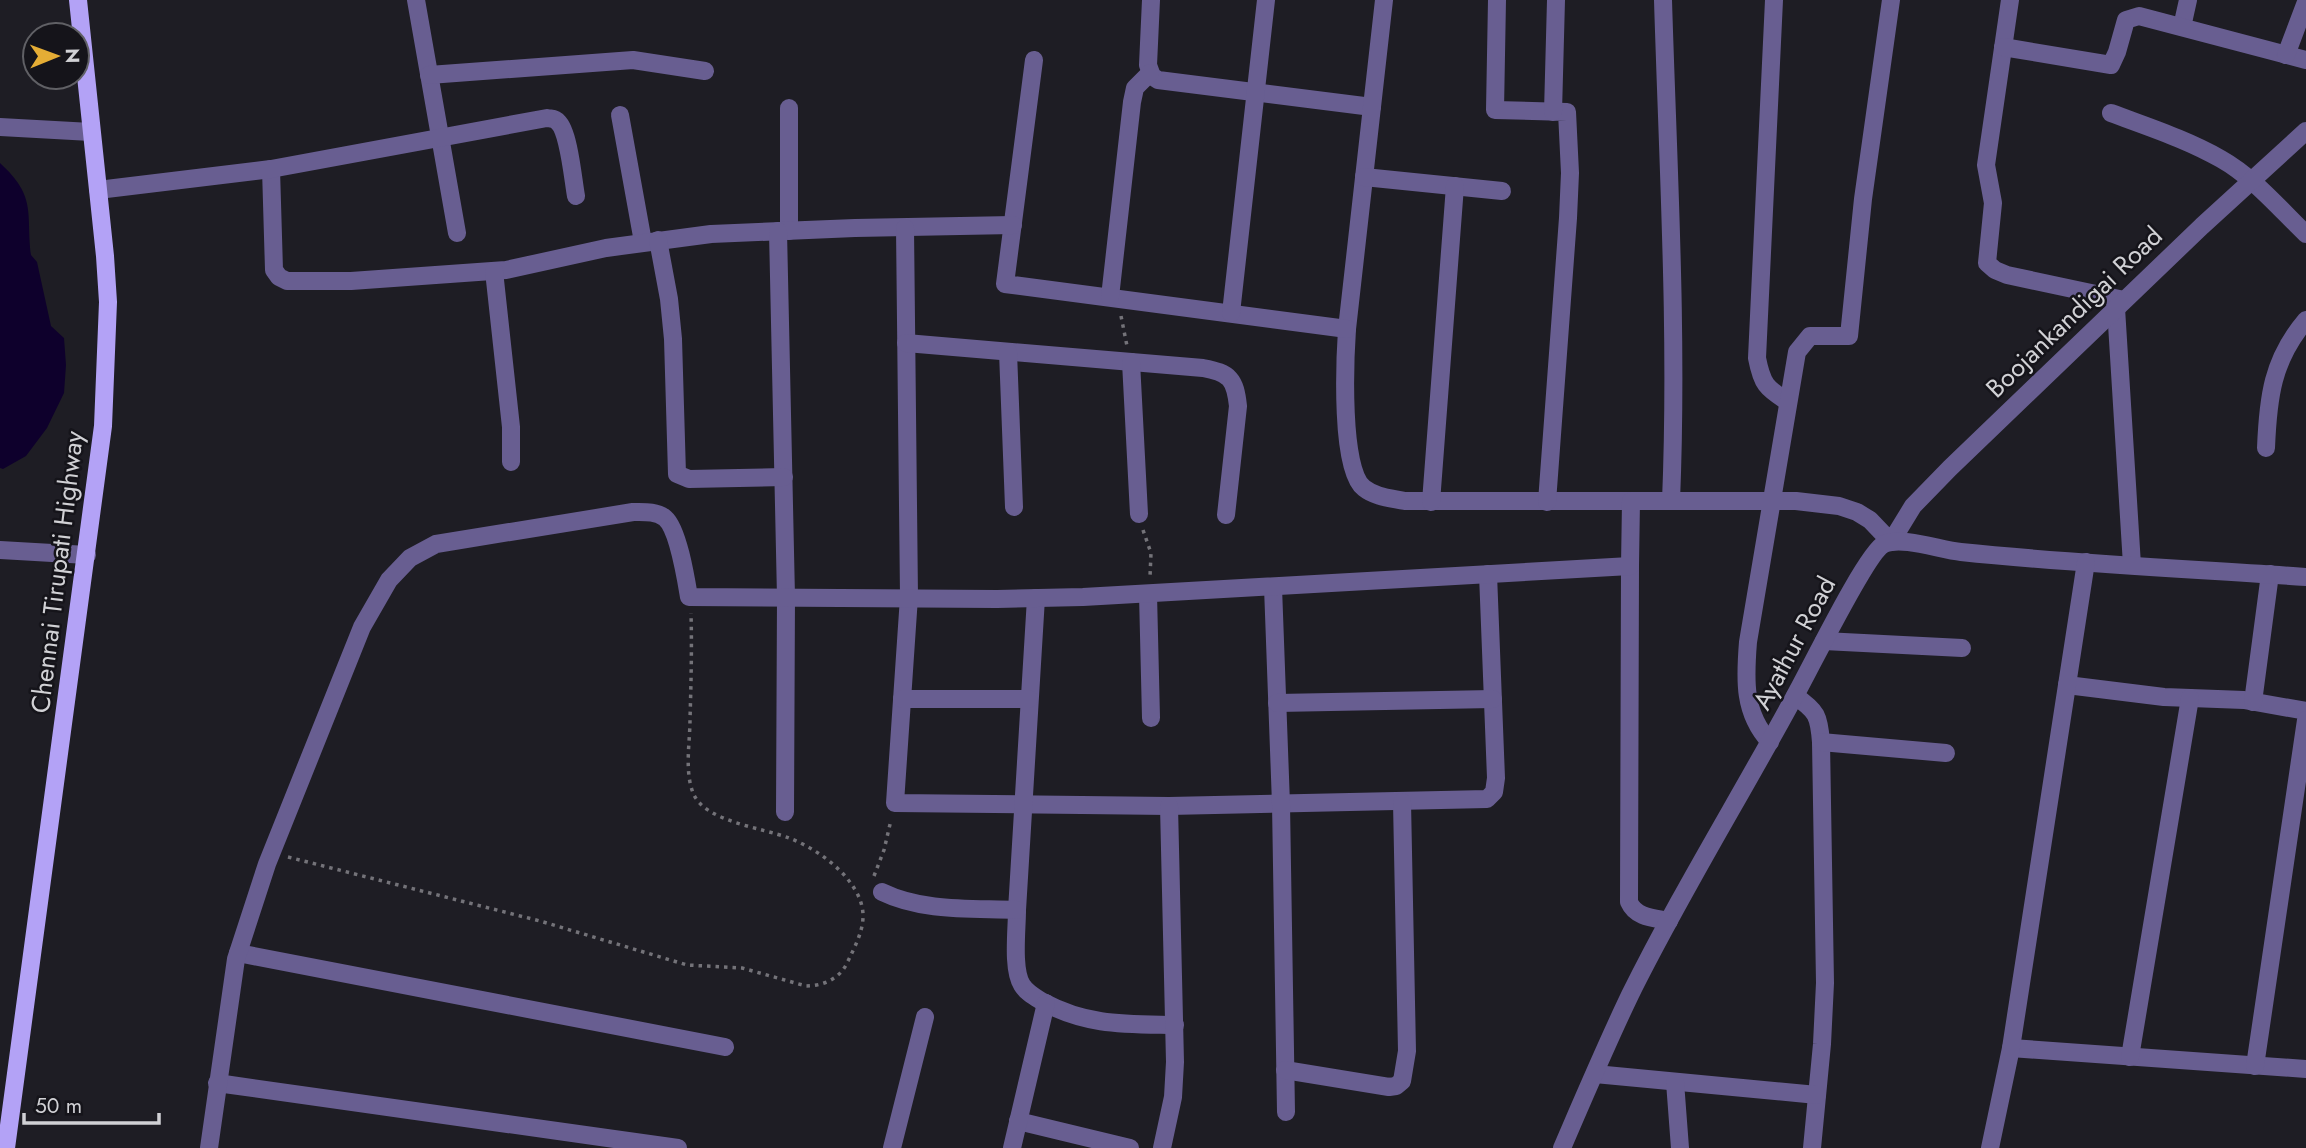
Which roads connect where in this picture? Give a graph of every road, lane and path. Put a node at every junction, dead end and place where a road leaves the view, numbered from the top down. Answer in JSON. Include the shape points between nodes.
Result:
{"nodes":[{"id":1,"x":78,"y":0,"type":"edge"},
{"id":2,"x":416,"y":0,"type":"edge"},
{"id":3,"x":1151,"y":0,"type":"edge"},
{"id":4,"x":1266,"y":0,"type":"edge"},
{"id":5,"x":1384,"y":0,"type":"edge"},
{"id":6,"x":1497,"y":0,"type":"edge"},
{"id":7,"x":1556,"y":0,"type":"edge"},
{"id":8,"x":1663,"y":0,"type":"edge"},
{"id":9,"x":1773,"y":0,"type":"edge"},
{"id":10,"x":1891,"y":0,"type":"edge"},
{"id":11,"x":2011,"y":0,"type":"edge"},
{"id":12,"x":2188,"y":0,"type":"edge"},
{"id":13,"x":2306,"y":2,"type":"edge"},
{"id":14,"x":2182,"y":27,"type":"junction"},
{"id":15,"x":2003,"y":47,"type":"junction"},
{"id":16,"x":2286,"y":55,"type":"junction"},
{"id":17,"x":1034,"y":60,"type":"dead end"},
{"id":18,"x":2306,"y":60,"type":"edge"},
{"id":19,"x":705,"y":71,"type":"dead end"},
{"id":20,"x":1150,"y":73,"type":"junction"},
{"id":21,"x":429,"y":75,"type":"junction"},
{"id":22,"x":1255,"y":93,"type":"junction"},
{"id":23,"x":1372,"y":107,"type":"junction"},
{"id":24,"x":789,"y":108,"type":"dead end"},
{"id":25,"x":1553,"y":112,"type":"junction"},
{"id":26,"x":2111,"y":113,"type":"dead end"},
{"id":27,"x":621,"y":114,"type":"dead end"},
{"id":28,"x":0,"y":127,"type":"edge"},
{"id":29,"x":2306,"y":131,"type":"edge"},
{"id":30,"x":91,"y":132,"type":"junction"},
{"id":31,"x":440,"y":137,"type":"junction"},
{"id":32,"x":271,"y":169,"type":"junction"},
{"id":33,"x":1364,"y":177,"type":"junction"},
{"id":34,"x":2251,"y":181,"type":"junction"},
{"id":35,"x":1455,"y":186,"type":"junction"},
{"id":36,"x":98,"y":190,"type":"junction"},
{"id":37,"x":1503,"y":191,"type":"dead end"},
{"id":38,"x":576,"y":196,"type":"dead end"},
{"id":39,"x":1013,"y":225,"type":"junction"},
{"id":40,"x":905,"y":228,"type":"junction"},
{"id":41,"x":784,"y":231,"type":"junction"},
{"id":42,"x":457,"y":233,"type":"dead end"},
{"id":43,"x":2306,"y":234,"type":"edge"},
{"id":44,"x":651,"y":241,"type":"junction"},
{"id":45,"x":494,"y":271,"type":"junction"},
{"id":46,"x":1116,"y":298,"type":"junction"},
{"id":47,"x":2120,"y":304,"type":"junction"},
{"id":48,"x":1231,"y":313,"type":"junction"},
{"id":49,"x":2306,"y":320,"type":"edge"},
{"id":50,"x":1347,"y":329,"type":"junction"},
{"id":51,"x":906,"y":344,"type":"junction"},
{"id":52,"x":1008,"y":352,"type":"junction"},
{"id":53,"x":1131,"y":362,"type":"junction"},
{"id":54,"x":1788,"y":402,"type":"junction"},
{"id":55,"x":2266,"y":448,"type":"dead end"},
{"id":56,"x":511,"y":462,"type":"dead end"},
{"id":57,"x":784,"y":477,"type":"junction"},
{"id":58,"x":1631,"y":501,"type":"junction"},
{"id":59,"x":1671,"y":501,"type":"junction"},
{"id":60,"x":1772,"y":501,"type":"junction"},
{"id":61,"x":1431,"y":502,"type":"junction"},
{"id":62,"x":1547,"y":502,"type":"junction"},
{"id":63,"x":1014,"y":507,"type":"dead end"},
{"id":64,"x":1139,"y":514,"type":"joint"},
{"id":65,"x":1226,"y":515,"type":"dead end"},
{"id":66,"x":1891,"y":542,"type":"junction"},
{"id":67,"x":0,"y":550,"type":"edge"},
{"id":68,"x":87,"y":555,"type":"junction"},
{"id":69,"x":2086,"y":562,"type":"junction"},
{"id":70,"x":2132,"y":565,"type":"junction"},
{"id":71,"x":1630,"y":566,"type":"junction"},
{"id":72,"x":1489,"y":574,"type":"junction"},
{"id":73,"x":2270,"y":574,"type":"junction"},
{"id":74,"x":2306,"y":577,"type":"edge"},
{"id":75,"x":1273,"y":587,"type":"junction"},
{"id":76,"x":1148,"y":594,"type":"junction"},
{"id":77,"x":689,"y":597,"type":"junction"},
{"id":78,"x":786,"y":597,"type":"junction"},
{"id":79,"x":909,"y":597,"type":"junction"},
{"id":80,"x":1036,"y":598,"type":"junction"},
{"id":81,"x":1824,"y":641,"type":"junction"},
{"id":82,"x":1962,"y":648,"type":"dead end"},
{"id":83,"x":2067,"y":685,"type":"junction"},
{"id":84,"x":1795,"y":696,"type":"junction"},
{"id":85,"x":2190,"y":698,"type":"junction"},
{"id":86,"x":902,"y":699,"type":"junction"},
{"id":87,"x":1030,"y":699,"type":"junction"},
{"id":88,"x":1493,"y":699,"type":"junction"},
{"id":89,"x":2253,"y":702,"type":"junction"},
{"id":90,"x":1277,"y":704,"type":"junction"},
{"id":91,"x":2306,"y":711,"type":"edge"},
{"id":92,"x":1151,"y":718,"type":"dead end"},
{"id":93,"x":2306,"y":720,"type":"edge"},
{"id":94,"x":1770,"y":742,"type":"junction"},
{"id":95,"x":1821,"y":742,"type":"junction"},
{"id":96,"x":1946,"y":753,"type":"dead end"},
{"id":97,"x":1402,"y":802,"type":"junction"},
{"id":98,"x":895,"y":803,"type":"junction"},
{"id":99,"x":1023,"y":804,"type":"junction"},
{"id":100,"x":1281,"y":804,"type":"junction"},
{"id":101,"x":1169,"y":806,"type":"junction"},
{"id":102,"x":785,"y":812,"type":"dead end"},
{"id":103,"x":271,"y":853,"type":"junction"},
{"id":104,"x":872,"y":889,"type":"junction"},
{"id":105,"x":860,"y":899,"type":"junction"},
{"id":106,"x":1017,"y":911,"type":"junction"},
{"id":107,"x":1669,"y":921,"type":"junction"},
{"id":108,"x":238,"y":953,"type":"junction"},
{"id":109,"x":1046,"y":1003,"type":"junction"},
{"id":110,"x":925,"y":1017,"type":"dead end"},
{"id":111,"x":1175,"y":1025,"type":"junction"},
{"id":112,"x":725,"y":1047,"type":"dead end"},
{"id":113,"x":2011,"y":1048,"type":"junction"},
{"id":114,"x":2130,"y":1056,"type":"junction"},
{"id":115,"x":2255,"y":1066,"type":"junction"},
{"id":116,"x":2306,"y":1069,"type":"edge"},
{"id":117,"x":1285,"y":1070,"type":"junction"},
{"id":118,"x":1595,"y":1074,"type":"junction"},
{"id":119,"x":1675,"y":1082,"type":"junction"},
{"id":120,"x":217,"y":1083,"type":"junction"},
{"id":121,"x":1817,"y":1095,"type":"junction"},
{"id":122,"x":1286,"y":1112,"type":"dead end"},
{"id":123,"x":1018,"y":1121,"type":"junction"},
{"id":124,"x":6,"y":1148,"type":"edge"},
{"id":125,"x":209,"y":1148,"type":"edge"},
{"id":126,"x":678,"y":1148,"type":"edge"},
{"id":127,"x":891,"y":1148,"type":"edge"},
{"id":128,"x":1012,"y":1148,"type":"edge"},
{"id":129,"x":1130,"y":1148,"type":"edge"},
{"id":130,"x":1162,"y":1148,"type":"edge"},
{"id":131,"x":1562,"y":1148,"type":"edge"},
{"id":132,"x":1680,"y":1148,"type":"edge"},
{"id":133,"x":1812,"y":1148,"type":"edge"},
{"id":134,"x":1990,"y":1148,"type":"edge"}],
"edges":[{"from":1,"to":30,"type":"main road","name":"Chennai Tirupati Highway"},
{"from":2,"to":21,"type":"street"},
{"from":3,"to":20,"type":"street"},
{"from":4,"to":22,"type":"street"},
{"from":5,"to":23,"type":"street"},
{"from":6,"to":25,"type":"street","via":[[1495,110]]},
{"from":7,"to":25,"type":"street"},
{"from":8,"to":59,"type":"street","via":[[1674,330]]},
{"from":9,"to":54,"type":"street","via":[[1757,358],[1761,380]]},
{"from":10,"to":54,"type":"street","via":[[1849,336],[1810,336],[1802,343]]},
{"from":11,"to":15,"type":"street"},
{"from":12,"to":14,"type":"street"},
{"from":13,"to":16,"type":"street"},
{"from":14,"to":15,"type":"street","via":[[2131,16],[2114,62],[2106,65]]},
{"from":14,"to":16,"type":"street"},
{"from":15,"to":47,"type":"street","via":[[1986,165],[1993,202],[1987,264],[2007,275]]},
{"from":16,"to":18,"type":"street"},
{"from":17,"to":39,"type":"street"},
{"from":19,"to":21,"type":"street","via":[[633,60]]},
{"from":20,"to":22,"type":"street","via":[[1158,80]]},
{"from":20,"to":46,"type":"street","via":[[1135,89],[1132,102]]},
{"from":21,"to":31,"type":"street"},
{"from":22,"to":23,"type":"street"},
{"from":22,"to":48,"type":"street"},
{"from":23,"to":33,"type":"street"},
{"from":24,"to":41,"type":"street"},
{"from":25,"to":62,"type":"street","via":[[1567,112],[1570,173]]},
{"from":26,"to":34,"type":"street","via":[[2176,137]]},
{"from":27,"to":44,"type":"street"},
{"from":28,"to":30,"type":"street"},
{"from":29,"to":34,"type":"street","name":"Boojankandigai Road"},
{"from":30,"to":36,"type":"main road","name":"Chennai Tirupati Highway"},
{"from":31,"to":32,"type":"street"},
{"from":31,"to":38,"type":"street","via":[[555,119],[564,134]]},
{"from":31,"to":42,"type":"street"},
{"from":32,"to":36,"type":"street"},
{"from":32,"to":45,"type":"street","via":[[274,270],[287,281]]},
{"from":33,"to":35,"type":"street"},
{"from":33,"to":50,"type":"street"},
{"from":34,"to":43,"type":"street"},
{"from":34,"to":47,"type":"street","name":"Boojankandigai Road"},
{"from":35,"to":37,"type":"street"},
{"from":35,"to":61,"type":"street"},
{"from":36,"to":68,"type":"main road","name":"Chennai Tirupati Highway","via":[[107,327],[103,426]]},
{"from":39,"to":40,"type":"street"},
{"from":39,"to":46,"type":"street","via":[[1005,284]]},
{"from":40,"to":41,"type":"street"},
{"from":40,"to":51,"type":"street"},
{"from":41,"to":44,"type":"street"},
{"from":41,"to":57,"type":"street"},
{"from":44,"to":45,"type":"street"},
{"from":44,"to":57,"type":"street","via":[[669,299],[677,474],[689,479]]},
{"from":45,"to":56,"type":"street"},
{"from":46,"to":48,"type":"street"},
{"from":46,"to":53,"type":"path"},
{"from":47,"to":66,"type":"street","name":"Boojankandigai Road","via":[[1922,496]]},
{"from":47,"to":70,"type":"street"},
{"from":48,"to":50,"type":"street"},
{"from":49,"to":55,"type":"street","via":[[2284,351],[2274,378]]},
{"from":50,"to":61,"type":"street","via":[[1344,405],[1354,477],[1379,496]]},
{"from":51,"to":52,"type":"street"},
{"from":51,"to":79,"type":"street"},
{"from":52,"to":53,"type":"street"},
{"from":52,"to":63,"type":"street"},
{"from":53,"to":64,"type":"street"},
{"from":53,"to":65,"type":"street","via":[[1203,368],[1229,376],[1238,405]]},
{"from":54,"to":60,"type":"street"},
{"from":57,"to":78,"type":"street"},
{"from":58,"to":59,"type":"street"},
{"from":58,"to":62,"type":"street"},
{"from":58,"to":71,"type":"street"},
{"from":59,"to":60,"type":"street"},
{"from":60,"to":66,"type":"street","via":[[1839,506],[1870,520]]},
{"from":60,"to":94,"type":"street","via":[[1745,673],[1753,715]]},
{"from":61,"to":62,"type":"street"},
{"from":64,"to":76,"type":"path","via":[[1151,553]]},
{"from":66,"to":69,"type":"street"},
{"from":66,"to":81,"type":"street","name":"Ayathur Road","via":[[1881,545]]},
{"from":67,"to":68,"type":"street"},
{"from":68,"to":124,"type":"main road","name":"Chennai Tirupati Highway"},
{"from":69,"to":70,"type":"street"},
{"from":69,"to":83,"type":"street"},
{"from":70,"to":73,"type":"street"},
{"from":71,"to":72,"type":"street"},
{"from":71,"to":107,"type":"street","via":[[1629,902],[1639,914]]},
{"from":72,"to":75,"type":"street"},
{"from":72,"to":88,"type":"street"},
{"from":73,"to":74,"type":"street"},
{"from":73,"to":89,"type":"street"},
{"from":75,"to":76,"type":"street"},
{"from":75,"to":90,"type":"street"},
{"from":76,"to":80,"type":"street"},
{"from":76,"to":92,"type":"street"},
{"from":77,"to":78,"type":"street"},
{"from":77,"to":103,"type":"street","via":[[668,520],[648,512],[436,544],[410,558],[389,580],[362,627]]},
{"from":77,"to":105,"type":"path","via":[[689,769],[694,797],[730,822],[789,838],[817,852],[840,870]]},
{"from":78,"to":79,"type":"street"},
{"from":78,"to":102,"type":"street"},
{"from":79,"to":80,"type":"street"},
{"from":79,"to":86,"type":"street"},
{"from":80,"to":87,"type":"street"},
{"from":81,"to":82,"type":"street"},
{"from":81,"to":84,"type":"street","name":"Ayathur Road"},
{"from":83,"to":85,"type":"street"},
{"from":83,"to":113,"type":"street"},
{"from":84,"to":94,"type":"street","name":"Ayathur Road"},
{"from":84,"to":95,"type":"street","via":[[1814,711]]},
{"from":85,"to":89,"type":"street"},
{"from":85,"to":114,"type":"street"},
{"from":86,"to":87,"type":"street"},
{"from":86,"to":98,"type":"street"},
{"from":87,"to":99,"type":"street"},
{"from":88,"to":90,"type":"street"},
{"from":88,"to":97,"type":"street","via":[[1494,792],[1475,801]]},
{"from":89,"to":91,"type":"street"},
{"from":90,"to":100,"type":"street"},
{"from":93,"to":115,"type":"street"},
{"from":94,"to":107,"type":"street","name":"Ayathur Road"},
{"from":95,"to":96,"type":"street"},
{"from":95,"to":121,"type":"street","via":[[1825,983]]},
{"from":97,"to":100,"type":"street"},
{"from":97,"to":117,"type":"street","via":[[1407,1051],[1402,1081],[1389,1087]]},
{"from":98,"to":99,"type":"street"},
{"from":98,"to":104,"type":"path"},
{"from":99,"to":101,"type":"street"},
{"from":99,"to":106,"type":"street"},
{"from":100,"to":101,"type":"street"},
{"from":100,"to":117,"type":"street"},
{"from":101,"to":111,"type":"street"},
{"from":103,"to":105,"type":"path","via":[[687,965],[742,968],[806,986],[828,982],[844,969],[859,940],[864,906]]},
{"from":103,"to":108,"type":"street"},
{"from":104,"to":105,"type":"path"},
{"from":104,"to":106,"type":"street","via":[[916,905]]},
{"from":106,"to":109,"type":"street","via":[[1021,984]]},
{"from":107,"to":118,"type":"street","name":"Ayathur Road"},
{"from":108,"to":112,"type":"street"},
{"from":108,"to":120,"type":"street"},
{"from":109,"to":111,"type":"street","via":[[1093,1021]]},
{"from":109,"to":123,"type":"street"},
{"from":110,"to":127,"type":"street"},
{"from":111,"to":130,"type":"street","via":[[1172,1097]]},
{"from":113,"to":114,"type":"street"},
{"from":113,"to":134,"type":"street"},
{"from":114,"to":115,"type":"street"},
{"from":115,"to":116,"type":"street"},
{"from":117,"to":122,"type":"street"},
{"from":118,"to":119,"type":"street"},
{"from":118,"to":131,"type":"street","name":"Ayathur Road"},
{"from":119,"to":121,"type":"street"},
{"from":119,"to":132,"type":"street"},
{"from":120,"to":125,"type":"street"},
{"from":120,"to":126,"type":"street"},
{"from":121,"to":133,"type":"street"},
{"from":123,"to":128,"type":"street"},
{"from":123,"to":129,"type":"street"}]}
